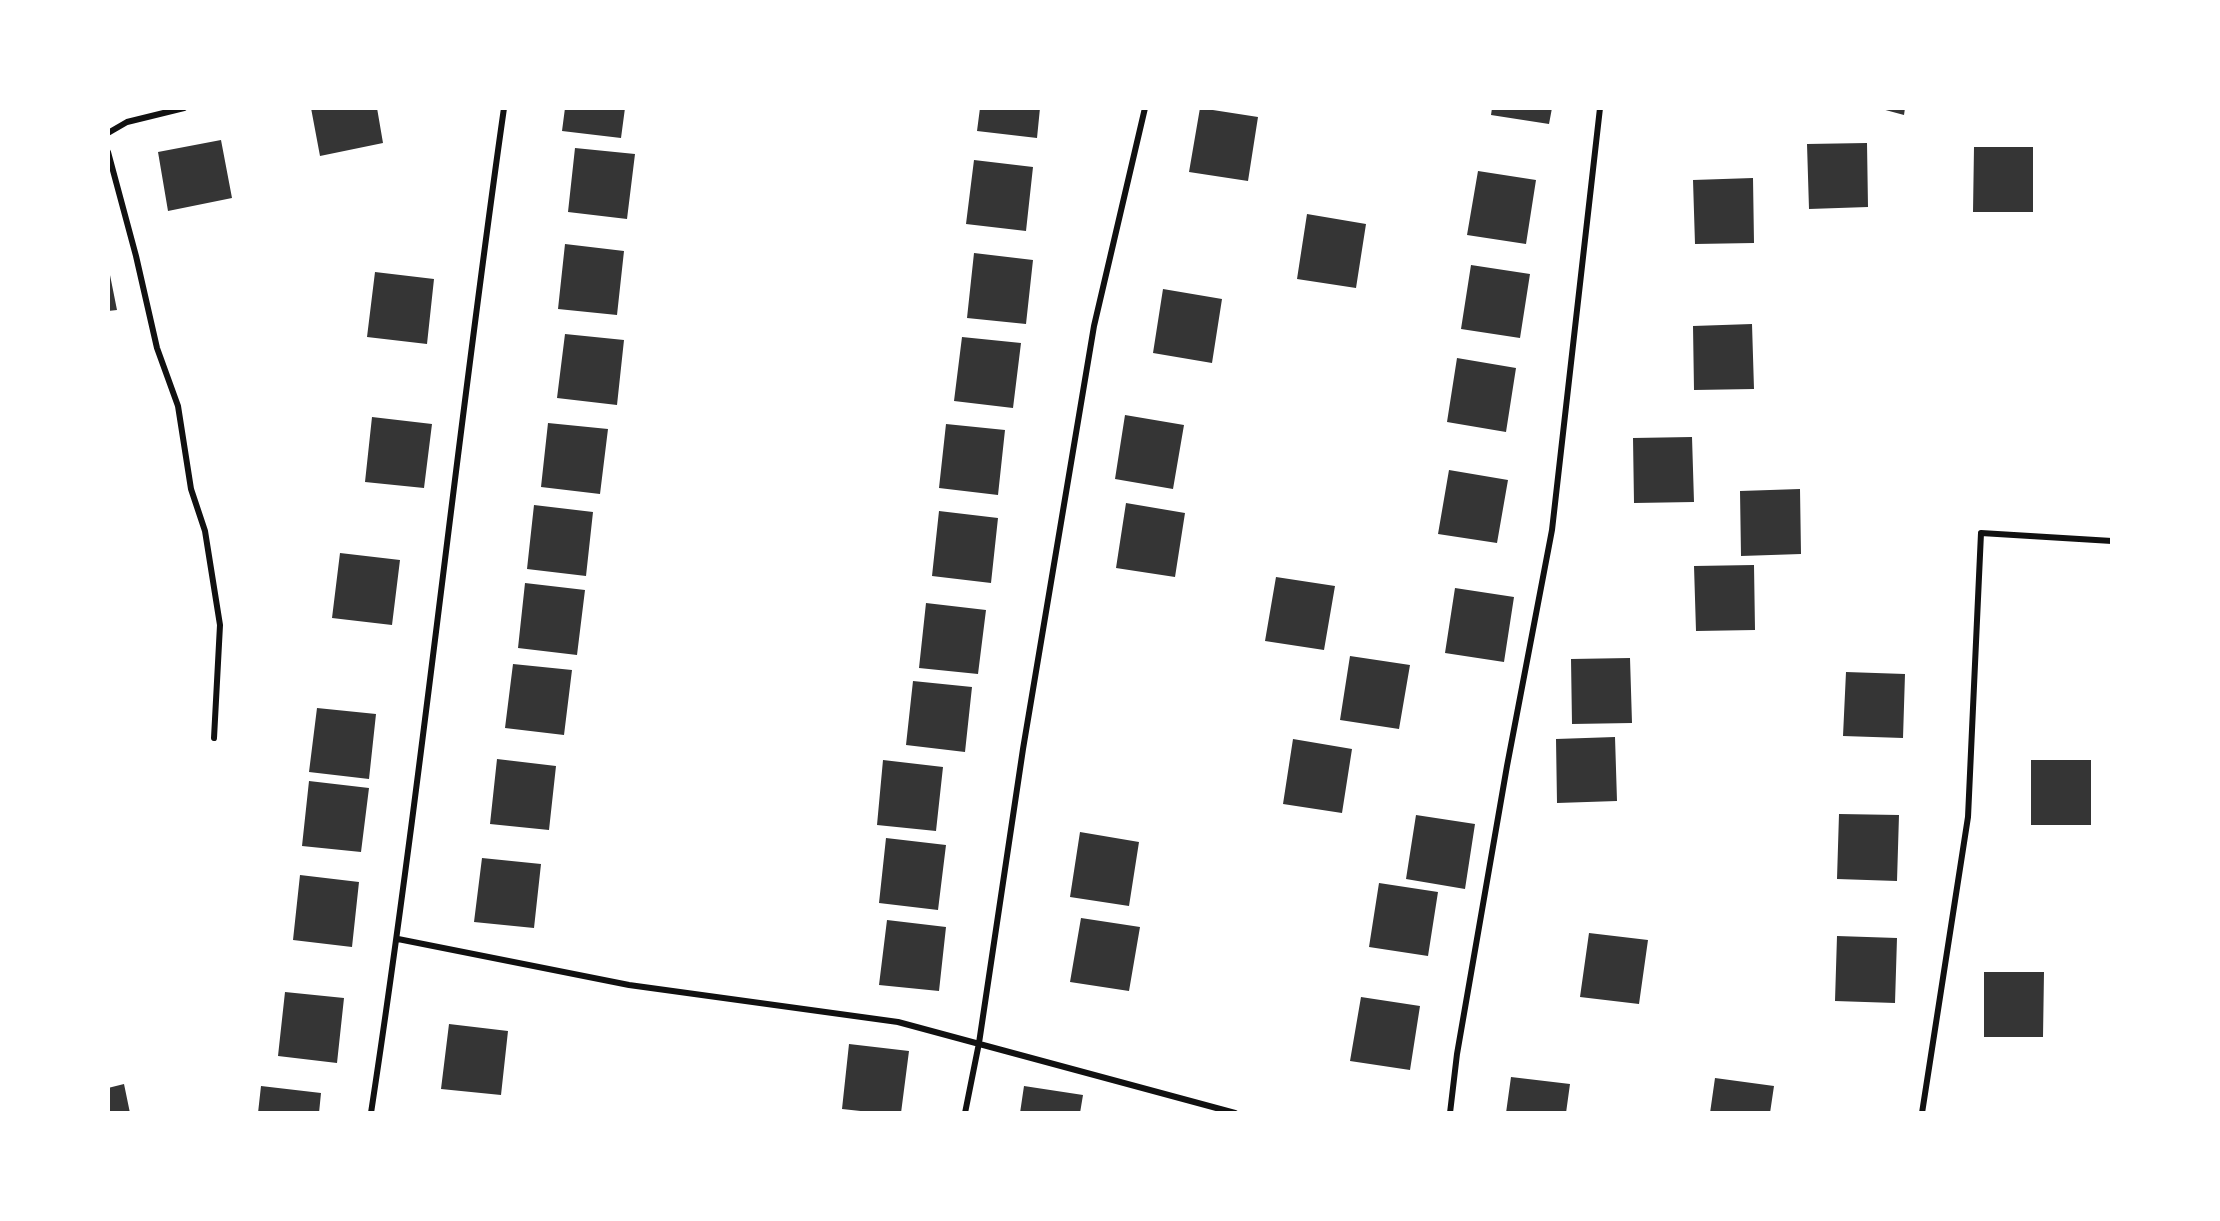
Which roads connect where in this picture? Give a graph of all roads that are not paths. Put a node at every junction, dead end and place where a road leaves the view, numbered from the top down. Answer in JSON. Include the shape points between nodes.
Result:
{"nodes":[{"id":1,"x":184,"y":108,"type":"edge"},
{"id":2,"x":504,"y":108,"type":"edge"},
{"id":3,"x":1145,"y":108,"type":"edge"},
{"id":4,"x":1600,"y":108,"type":"edge"},
{"id":5,"x":108,"y":133,"type":"edge"},
{"id":6,"x":108,"y":152,"type":"edge"},
{"id":7,"x":2112,"y":541,"type":"edge"},
{"id":8,"x":214,"y":738,"type":"dead end"},
{"id":9,"x":398,"y":939,"type":"junction"},
{"id":10,"x":978,"y":1044,"type":"junction"},
{"id":11,"x":371,"y":1113,"type":"edge"},
{"id":12,"x":965,"y":1113,"type":"edge"},
{"id":13,"x":1235,"y":1113,"type":"edge"},
{"id":14,"x":1450,"y":1113,"type":"edge"},
{"id":15,"x":1922,"y":1113,"type":"edge"}],
"edges":[{"from":1,"to":5,"type":"street","via":[[127,122]]},
{"from":2,"to":9,"type":"street"},
{"from":3,"to":10,"type":"street","via":[[1094,326]]},
{"from":4,"to":14,"type":"street","via":[[1552,530],[1463,1020]]},
{"from":6,"to":8,"type":"street","via":[[157,348],[178,406],[191,489],[205,531],[220,625]]},
{"from":7,"to":15,"type":"street","via":[[1981,533],[1968,817]]},
{"from":9,"to":10,"type":"street","via":[[629,985],[898,1022]]},
{"from":9,"to":11,"type":"street"},
{"from":10,"to":12,"type":"street"},
{"from":10,"to":13,"type":"street"}]}
